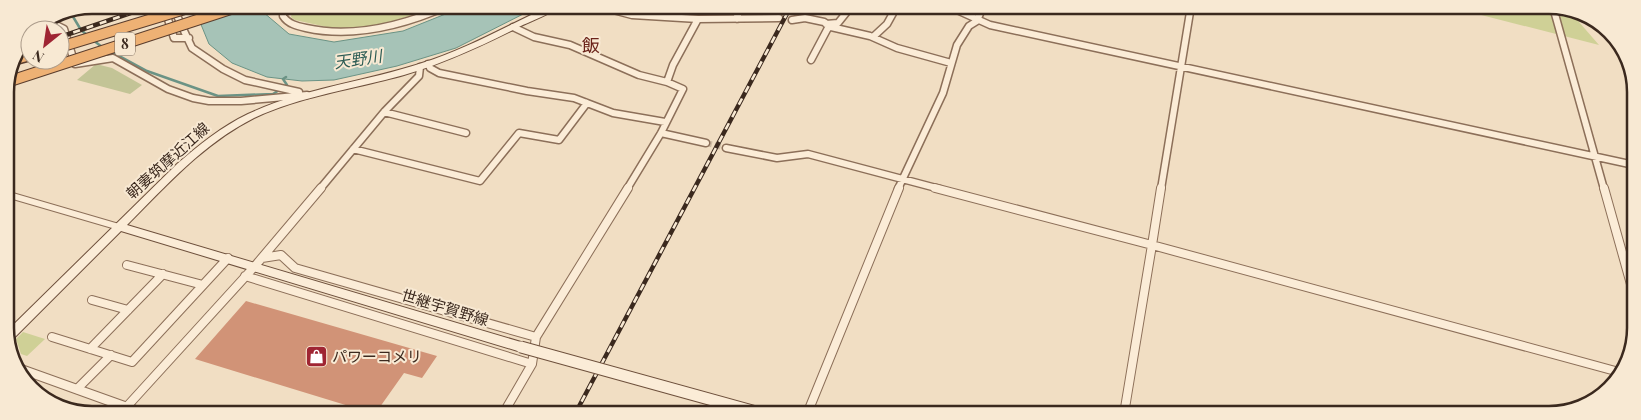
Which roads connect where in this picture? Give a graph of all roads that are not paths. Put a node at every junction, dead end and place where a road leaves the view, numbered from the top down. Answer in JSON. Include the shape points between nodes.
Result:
{"nodes":[{"id":1,"x":166,"y":14,"type":"edge"},
{"id":2,"x":168,"y":14,"type":"edge"},
{"id":3,"x":175,"y":14,"type":"edge"},
{"id":4,"x":216,"y":14,"type":"edge"},
{"id":5,"x":282,"y":14,"type":"edge"},
{"id":6,"x":422,"y":14,"type":"edge"},
{"id":7,"x":539,"y":14,"type":"edge"},
{"id":8,"x":628,"y":14,"type":"edge"},
{"id":9,"x":738,"y":14,"type":"edge"},
{"id":10,"x":845,"y":14,"type":"edge"},
{"id":11,"x":893,"y":14,"type":"edge"},
{"id":12,"x":963,"y":14,"type":"edge"},
{"id":13,"x":980,"y":14,"type":"edge"},
{"id":14,"x":1191,"y":14,"type":"edge"},
{"id":15,"x":1555,"y":14,"type":"edge"},
{"id":16,"x":673,"y":16,"type":"joint"},
{"id":17,"x":779,"y":18,"type":"tunnel mouth"},
{"id":18,"x":698,"y":19,"type":"junction"},
{"id":19,"x":737,"y":19,"type":"junction"},
{"id":20,"x":792,"y":20,"type":"tunnel mouth"},
{"id":21,"x":977,"y":21,"type":"junction"},
{"id":22,"x":828,"y":25,"type":"junction"},
{"id":23,"x":512,"y":27,"type":"junction"},
{"id":24,"x":873,"y":37,"type":"junction"},
{"id":25,"x":189,"y":38,"type":"junction"},
{"id":26,"x":70,"y":44,"type":"edge"},
{"id":27,"x":70,"y":48,"type":"edge"},
{"id":28,"x":812,"y":60,"type":"dead end"},
{"id":29,"x":951,"y":63,"type":"junction"},
{"id":30,"x":75,"y":64,"type":"junction"},
{"id":31,"x":424,"y":66,"type":"junction"},
{"id":32,"x":1182,"y":67,"type":"junction"},
{"id":33,"x":15,"y":80,"type":"edge"},
{"id":34,"x":667,"y":82,"type":"junction"},
{"id":35,"x":15,"y":83,"type":"edge"},
{"id":36,"x":315,"y":94,"type":"junction"},
{"id":37,"x":587,"y":103,"type":"junction"},
{"id":38,"x":384,"y":112,"type":"junction"},
{"id":39,"x":665,"y":122,"type":"junction"},
{"id":40,"x":466,"y":133,"type":"dead end"},
{"id":41,"x":660,"y":133,"type":"junction"},
{"id":42,"x":706,"y":143,"type":"tunnel mouth"},
{"id":43,"x":726,"y":148,"type":"tunnel mouth"},
{"id":44,"x":353,"y":149,"type":"junction"},
{"id":45,"x":1595,"y":156,"type":"junction"},
{"id":46,"x":1627,"y":163,"type":"edge"},
{"id":47,"x":902,"y":179,"type":"junction"},
{"id":48,"x":14,"y":196,"type":"edge"},
{"id":49,"x":119,"y":226,"type":"junction"},
{"id":50,"x":1152,"y":245,"type":"junction"},
{"id":51,"x":228,"y":258,"type":"junction"},
{"id":52,"x":259,"y":262,"type":"junction"},
{"id":53,"x":128,"y":265,"type":"dead end"},
{"id":54,"x":1627,"y":270,"type":"edge"},
{"id":55,"x":163,"y":274,"type":"junction"},
{"id":56,"x":245,"y":276,"type":"junction"},
{"id":57,"x":203,"y":285,"type":"junction"},
{"id":58,"x":92,"y":300,"type":"dead end"},
{"id":59,"x":128,"y":310,"type":"junction"},
{"id":60,"x":14,"y":331,"type":"edge"},
{"id":61,"x":52,"y":337,"type":"dead end"},
{"id":62,"x":536,"y":337,"type":"junction"},
{"id":63,"x":90,"y":349,"type":"junction"},
{"id":64,"x":112,"y":355,"type":"junction"},
{"id":65,"x":532,"y":364,"type":"junction"},
{"id":66,"x":26,"y":371,"type":"edge"},
{"id":67,"x":1614,"y":371,"type":"edge"},
{"id":68,"x":77,"y":389,"type":"junction"},
{"id":69,"x":115,"y":406,"type":"edge"},
{"id":70,"x":128,"y":406,"type":"edge"},
{"id":71,"x":508,"y":406,"type":"edge"},
{"id":72,"x":734,"y":406,"type":"edge"},
{"id":73,"x":810,"y":406,"type":"edge"},
{"id":74,"x":1125,"y":406,"type":"edge"}],
"edges":[{"from":1,"to":25,"type":"street","via":[[174,38]]},
{"from":2,"to":26,"type":"highway","number":"8","bridge":true},
{"from":3,"to":25,"type":"street"},
{"from":4,"to":33,"type":"highway","number":"8","bridge":true},
{"from":5,"to":6,"type":"street","via":[[284,20],[316,31],[336,32],[376,29]]},
{"from":7,"to":23,"type":"main road","name":"朝妻筑摩近江線"},
{"from":8,"to":16,"type":"street"},
{"from":9,"to":19,"type":"street"},
{"from":10,"to":22,"type":"street","via":[[838,22]]},
{"from":11,"to":24,"type":"street"},
{"from":12,"to":21,"type":"street"},
{"from":13,"to":21,"type":"street"},
{"from":14,"to":32,"type":"street"},
{"from":15,"to":45,"type":"street"},
{"from":16,"to":18,"type":"street"},
{"from":17,"to":19,"type":"street"},
{"from":18,"to":19,"type":"street"},
{"from":18,"to":34,"type":"street"},
{"from":20,"to":22,"type":"street","via":[[805,18]]},
{"from":21,"to":29,"type":"street","via":[[969,26],[957,45]]},
{"from":21,"to":32,"type":"street"},
{"from":22,"to":24,"type":"street"},
{"from":22,"to":28,"type":"street"},
{"from":23,"to":31,"type":"main road","name":"朝妻筑摩近江線"},
{"from":23,"to":34,"type":"street","via":[[534,37],[570,45],[639,75]]},
{"from":24,"to":29,"type":"street","via":[[897,48]]},
{"from":25,"to":36,"type":"street","via":[[192,48],[222,70],[245,80]]},
{"from":27,"to":30,"type":"street"},
{"from":29,"to":47,"type":"street","via":[[943,93]]},
{"from":30,"to":35,"type":"street"},
{"from":30,"to":36,"type":"street","via":[[113,58],[140,76],[171,90],[208,100],[231,102]]},
{"from":31,"to":36,"type":"main road","name":"朝妻筑摩近江線"},
{"from":31,"to":37,"type":"street","via":[[439,73]]},
{"from":31,"to":38,"type":"street","via":[[419,76]]},
{"from":32,"to":45,"type":"street"},
{"from":32,"to":50,"type":"street"},
{"from":34,"to":39,"type":"street","via":[[683,89]]},
{"from":36,"to":49,"type":"main road","name":"朝妻筑摩近江線","via":[[256,113],[228,128],[179,168]]},
{"from":37,"to":39,"type":"street","via":[[613,113]]},
{"from":37,"to":44,"type":"street","via":[[559,140],[520,133],[480,181]]},
{"from":38,"to":40,"type":"street"},
{"from":38,"to":44,"type":"street"},
{"from":39,"to":41,"type":"street"},
{"from":41,"to":42,"type":"street"},
{"from":41,"to":62,"type":"street"},
{"from":43,"to":47,"type":"street","via":[[772,158],[790,159],[808,154]]},
{"from":44,"to":52,"type":"street"},
{"from":45,"to":46,"type":"street"},
{"from":45,"to":54,"type":"street"},
{"from":47,"to":50,"type":"street"},
{"from":47,"to":73,"type":"street"},
{"from":48,"to":49,"type":"street"},
{"from":49,"to":51,"type":"main road","name":"世継宇賀野線"},
{"from":49,"to":60,"type":"main road","name":"朝妻筑摩近江線"},
{"from":50,"to":67,"type":"street"},
{"from":50,"to":74,"type":"street"},
{"from":51,"to":52,"type":"main road","name":"世継宇賀野線"},
{"from":51,"to":57,"type":"street"},
{"from":52,"to":56,"type":"street"},
{"from":52,"to":62,"type":"street","via":[[281,255],[295,268]]},
{"from":52,"to":72,"type":"main road","name":"世継宇賀野線","bridge":true,"via":[[521,347]]},
{"from":53,"to":55,"type":"street"},
{"from":55,"to":57,"type":"street"},
{"from":55,"to":59,"type":"street"},
{"from":56,"to":65,"type":"street"},
{"from":56,"to":70,"type":"street"},
{"from":57,"to":64,"type":"street","via":[[132,362]]},
{"from":58,"to":59,"type":"street"},
{"from":59,"to":63,"type":"street"},
{"from":61,"to":63,"type":"street"},
{"from":62,"to":65,"type":"street"},
{"from":63,"to":64,"type":"street"},
{"from":64,"to":68,"type":"street"},
{"from":65,"to":71,"type":"street"},
{"from":66,"to":68,"type":"street"},
{"from":68,"to":69,"type":"street"}]}
